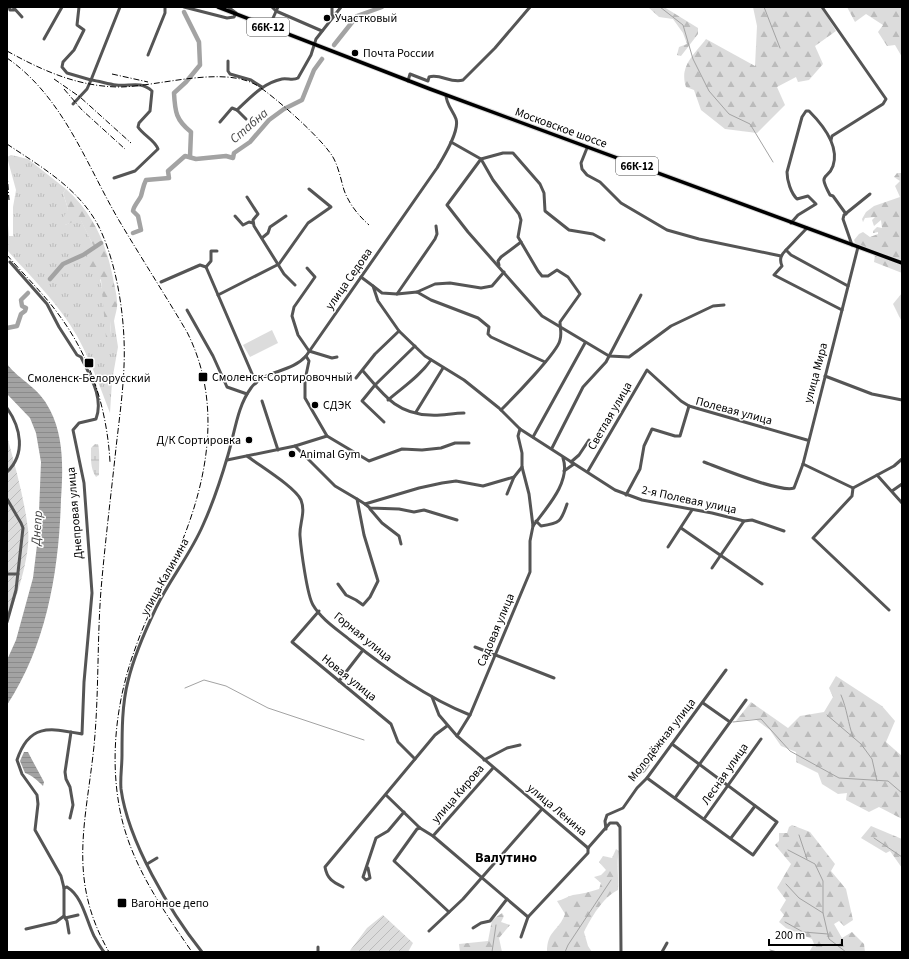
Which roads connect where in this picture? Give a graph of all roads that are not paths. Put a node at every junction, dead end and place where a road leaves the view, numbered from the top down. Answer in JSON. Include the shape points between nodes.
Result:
{"nodes":[{"id":1,"x":9,"y":7,"type":"edge"},
{"id":2,"x":62,"y":7,"type":"edge"},
{"id":3,"x":79,"y":7,"type":"edge"},
{"id":4,"x":120,"y":7,"type":"edge"},
{"id":5,"x":165,"y":7,"type":"edge"},
{"id":6,"x":184,"y":7,"type":"edge"},
{"id":7,"x":218,"y":7,"type":"edge"},
{"id":8,"x":228,"y":7,"type":"edge"},
{"id":9,"x":272,"y":7,"type":"edge"},
{"id":10,"x":332,"y":7,"type":"edge"},
{"id":11,"x":341,"y":7,"type":"edge"},
{"id":12,"x":530,"y":7,"type":"edge"},
{"id":13,"x":822,"y":7,"type":"edge"},
{"id":14,"x":13,"y":8,"type":"edge"},
{"id":15,"x":277,"y":9,"type":"edge"},
{"id":16,"x":236,"y":14,"type":"junction"},
{"id":17,"x":22,"y":18,"type":"dead end"},
{"id":18,"x":332,"y":18,"type":"junction"},
{"id":19,"x":269,"y":28,"type":"junction"},
{"id":20,"x":322,"y":31,"type":"junction"},
{"id":21,"x":44,"y":39,"type":"dead end"},
{"id":22,"x":316,"y":45,"type":"junction"},
{"id":23,"x":148,"y":54,"type":"dead end"},
{"id":24,"x":228,"y":62,"type":"dead end"},
{"id":25,"x":92,"y":78,"type":"junction"},
{"id":26,"x":408,"y":81,"type":"junction"},
{"id":27,"x":428,"y":81,"type":"junction"},
{"id":28,"x":262,"y":87,"type":"junction"},
{"id":29,"x":430,"y":89,"type":"junction"},
{"id":30,"x":446,"y":96,"type":"junction"},
{"id":31,"x":73,"y":104,"type":"dead end"},
{"id":32,"x":238,"y":110,"type":"junction"},
{"id":33,"x":246,"y":119,"type":"dead end"},
{"id":34,"x":220,"y":122,"type":"dead end"},
{"id":35,"x":451,"y":142,"type":"junction"},
{"id":36,"x":832,"y":144,"type":"junction"},
{"id":37,"x":587,"y":148,"type":"junction"},
{"id":38,"x":480,"y":159,"type":"junction"},
{"id":39,"x":114,"y":178,"type":"dead end"},
{"id":40,"x":309,"y":189,"type":"dead end"},
{"id":41,"x":870,"y":194,"type":"dead end"},
{"id":42,"x":247,"y":197,"type":"dead end"},
{"id":43,"x":846,"y":214,"type":"junction"},
{"id":44,"x":235,"y":216,"type":"dead end"},
{"id":45,"x":286,"y":216,"type":"dead end"},
{"id":46,"x":253,"y":222,"type":"junction"},
{"id":47,"x":791,"y":223,"type":"junction"},
{"id":48,"x":436,"y":226,"type":"dead end"},
{"id":49,"x":809,"y":229,"type":"junction"},
{"id":50,"x":262,"y":238,"type":"junction"},
{"id":51,"x":604,"y":240,"type":"dead end"},
{"id":52,"x":521,"y":242,"type":"junction"},
{"id":53,"x":852,"y":245,"type":"junction"},
{"id":54,"x":858,"y":247,"type":"junction"},
{"id":55,"x":786,"y":250,"type":"junction"},
{"id":56,"x":217,"y":251,"type":"dead end"},
{"id":57,"x":781,"y":256,"type":"junction"},
{"id":58,"x":10,"y":262,"type":"dead end"},
{"id":59,"x":902,"y":263,"type":"edge"},
{"id":60,"x":279,"y":264,"type":"junction"},
{"id":61,"x":206,"y":267,"type":"junction"},
{"id":62,"x":308,"y":268,"type":"dead end"},
{"id":63,"x":500,"y":268,"type":"junction"},
{"id":64,"x":504,"y":272,"type":"junction"},
{"id":65,"x":361,"y":277,"type":"junction"},
{"id":66,"x":161,"y":282,"type":"dead end"},
{"id":67,"x":294,"y":285,"type":"dead end"},
{"id":68,"x":373,"y":286,"type":"junction"},
{"id":69,"x":848,"y":286,"type":"junction"},
{"id":70,"x":417,"y":292,"type":"junction"},
{"id":71,"x":218,"y":294,"type":"junction"},
{"id":72,"x":396,"y":294,"type":"junction"},
{"id":73,"x":641,"y":295,"type":"dead end"},
{"id":74,"x":724,"y":305,"type":"dead end"},
{"id":75,"x":187,"y":310,"type":"dead end"},
{"id":76,"x":842,"y":310,"type":"junction"},
{"id":77,"x":560,"y":326,"type":"junction"},
{"id":78,"x":400,"y":331,"type":"junction"},
{"id":79,"x":586,"y":343,"type":"junction"},
{"id":80,"x":415,"y":346,"type":"junction"},
{"id":81,"x":309,"y":351,"type":"junction"},
{"id":82,"x":306,"y":356,"type":"junction"},
{"id":83,"x":609,"y":356,"type":"junction"},
{"id":84,"x":337,"y":357,"type":"dead end"},
{"id":85,"x":431,"y":360,"type":"junction"},
{"id":86,"x":545,"y":362,"type":"junction"},
{"id":87,"x":443,"y":368,"type":"junction"},
{"id":88,"x":363,"y":371,"type":"junction"},
{"id":89,"x":825,"y":376,"type":"junction"},
{"id":90,"x":356,"y":378,"type":"dead end"},
{"id":91,"x":256,"y":384,"type":"junction"},
{"id":92,"x":375,"y":385,"type":"junction"},
{"id":93,"x":247,"y":394,"type":"junction"},
{"id":94,"x":388,"y":400,"type":"junction"},
{"id":95,"x":902,"y":400,"type":"edge"},
{"id":96,"x":262,"y":401,"type":"dead end"},
{"id":97,"x":689,"y":406,"type":"junction"},
{"id":98,"x":7,"y":408,"type":"edge"},
{"id":99,"x":501,"y":410,"type":"junction"},
{"id":100,"x":416,"y":412,"type":"junction"},
{"id":101,"x":464,"y":413,"type":"dead end"},
{"id":102,"x":384,"y":422,"type":"dead end"},
{"id":103,"x":520,"y":428,"type":"junction"},
{"id":104,"x":327,"y":436,"type":"junction"},
{"id":105,"x":533,"y":437,"type":"junction"},
{"id":106,"x":589,"y":440,"type":"dead end"},
{"id":107,"x":807,"y":440,"type":"junction"},
{"id":108,"x":469,"y":443,"type":"dead end"},
{"id":109,"x":295,"y":446,"type":"junction"},
{"id":110,"x":552,"y":448,"type":"junction"},
{"id":111,"x":278,"y":450,"type":"junction"},
{"id":112,"x":229,"y":453,"type":"joint"},
{"id":113,"x":247,"y":456,"type":"junction"},
{"id":114,"x":563,"y":458,"type":"junction"},
{"id":115,"x":902,"y":459,"type":"edge"},
{"id":116,"x":227,"y":460,"type":"junction"},
{"id":117,"x":704,"y":462,"type":"dead end"},
{"id":118,"x":572,"y":463,"type":"junction"},
{"id":119,"x":803,"y":464,"type":"junction"},
{"id":120,"x":522,"y":467,"type":"junction"},
{"id":121,"x":564,"y":471,"type":"junction"},
{"id":122,"x":588,"y":471,"type":"junction"},
{"id":123,"x":7,"y":472,"type":"edge"},
{"id":124,"x":877,"y":475,"type":"junction"},
{"id":125,"x":514,"y":478,"type":"junction"},
{"id":126,"x":902,"y":484,"type":"edge"},
{"id":127,"x":854,"y":488,"type":"junction"},
{"id":128,"x":892,"y":491,"type":"junction"},
{"id":129,"x":508,"y":494,"type":"dead end"},
{"id":130,"x":626,"y":495,"type":"junction"},
{"id":131,"x":7,"y":499,"type":"edge"},
{"id":132,"x":357,"y":499,"type":"junction"},
{"id":133,"x":902,"y":502,"type":"edge"},
{"id":134,"x":366,"y":504,"type":"junction"},
{"id":135,"x":567,"y":504,"type":"dead end"},
{"id":136,"x":370,"y":508,"type":"junction"},
{"id":137,"x":692,"y":510,"type":"junction"},
{"id":138,"x":457,"y":520,"type":"dead end"},
{"id":139,"x":536,"y":521,"type":"junction"},
{"id":140,"x":744,"y":521,"type":"junction"},
{"id":141,"x":533,"y":526,"type":"junction"},
{"id":142,"x":681,"y":528,"type":"junction"},
{"id":143,"x":784,"y":531,"type":"dead end"},
{"id":144,"x":401,"y":544,"type":"dead end"},
{"id":145,"x":668,"y":547,"type":"dead end"},
{"id":146,"x":721,"y":554,"type":"junction"},
{"id":147,"x":712,"y":568,"type":"dead end"},
{"id":148,"x":7,"y":574,"type":"edge"},
{"id":149,"x":18,"y":574,"type":"junction"},
{"id":150,"x":338,"y":584,"type":"dead end"},
{"id":151,"x":762,"y":584,"type":"dead end"},
{"id":152,"x":889,"y":610,"type":"dead end"},
{"id":153,"x":318,"y":612,"type":"junction"},
{"id":154,"x":7,"y":622,"type":"edge"},
{"id":155,"x":475,"y":647,"type":"dead end"},
{"id":156,"x":363,"y":650,"type":"junction"},
{"id":157,"x":495,"y":656,"type":"junction"},
{"id":158,"x":726,"y":670,"type":"dead end"},
{"id":159,"x":554,"y":678,"type":"dead end"},
{"id":160,"x":339,"y":681,"type":"junction"},
{"id":161,"x":432,"y":697,"type":"junction"},
{"id":162,"x":746,"y":700,"type":"dead end"},
{"id":163,"x":703,"y":703,"type":"junction"},
{"id":164,"x":470,"y":716,"type":"junction"},
{"id":165,"x":730,"y":722,"type":"junction"},
{"id":166,"x":447,"y":726,"type":"junction"},
{"id":167,"x":71,"y":732,"type":"junction"},
{"id":168,"x":457,"y":736,"type":"junction"},
{"id":169,"x":761,"y":739,"type":"dead end"},
{"id":170,"x":672,"y":744,"type":"junction"},
{"id":171,"x":520,"y":745,"type":"dead end"},
{"id":172,"x":415,"y":759,"type":"junction"},
{"id":173,"x":484,"y":760,"type":"junction"},
{"id":174,"x":700,"y":764,"type":"junction"},
{"id":175,"x":493,"y":768,"type":"junction"},
{"id":176,"x":647,"y":778,"type":"junction"},
{"id":177,"x":728,"y":785,"type":"junction"},
{"id":178,"x":386,"y":795,"type":"junction"},
{"id":179,"x":675,"y":798,"type":"junction"},
{"id":180,"x":755,"y":806,"type":"junction"},
{"id":181,"x":542,"y":809,"type":"junction"},
{"id":182,"x":404,"y":812,"type":"junction"},
{"id":183,"x":70,"y":818,"type":"dead end"},
{"id":184,"x":704,"y":819,"type":"junction"},
{"id":185,"x":418,"y":827,"type":"junction"},
{"id":186,"x":606,"y":829,"type":"junction"},
{"id":187,"x":433,"y":836,"type":"junction"},
{"id":188,"x":731,"y":838,"type":"junction"},
{"id":189,"x":588,"y":848,"type":"junction"},
{"id":190,"x":157,"y":858,"type":"dead end"},
{"id":191,"x":147,"y":864,"type":"junction"},
{"id":192,"x":368,"y":868,"type":"dead end"},
{"id":193,"x":482,"y":878,"type":"junction"},
{"id":194,"x":343,"y":887,"type":"dead end"},
{"id":195,"x":64,"y":888,"type":"junction"},
{"id":196,"x":507,"y":899,"type":"junction"},
{"id":197,"x":449,"y":912,"type":"junction"},
{"id":198,"x":78,"y":915,"type":"dead end"},
{"id":199,"x":65,"y":917,"type":"junction"},
{"id":200,"x":528,"y":917,"type":"junction"},
{"id":201,"x":473,"y":928,"type":"dead end"},
{"id":202,"x":26,"y":929,"type":"dead end"},
{"id":203,"x":429,"y":931,"type":"dead end"},
{"id":204,"x":69,"y":932,"type":"dead end"},
{"id":205,"x":521,"y":937,"type":"dead end"},
{"id":206,"x":667,"y":943,"type":"dead end"},
{"id":207,"x":318,"y":947,"type":"dead end"},
{"id":208,"x":104,"y":952,"type":"edge"},
{"id":209,"x":202,"y":952,"type":"edge"},
{"id":210,"x":318,"y":952,"type":"edge"},
{"id":211,"x":621,"y":952,"type":"edge"},
{"id":212,"x":662,"y":952,"type":"edge"}],
"edges":[{"from":1,"to":14,"type":"street","via":[[10,10]]},
{"from":2,"to":21,"type":"street"},
{"from":3,"to":25,"type":"street","via":[[77,25],[84,30],[62,67],[67,72]]},
{"from":4,"to":25,"type":"street"},
{"from":5,"to":23,"type":"street","via":[[165,13]]},
{"from":6,"to":16,"type":"street","via":[[227,18],[232,18]]},
{"from":7,"to":16,"type":"main road","number":"66К-12"},
{"from":8,"to":16,"type":"street"},
{"from":9,"to":15,"type":"street"},
{"from":10,"to":18,"type":"street"},
{"from":11,"to":18,"type":"street"},
{"from":12,"to":27,"type":"street","via":[[463,80],[432,76]]},
{"from":13,"to":36,"type":"street","via":[[886,99],[883,104],[832,136]]},
{"from":14,"to":17,"type":"street"},
{"from":15,"to":19,"type":"street"},
{"from":15,"to":20,"type":"street"},
{"from":16,"to":19,"type":"main road","number":"66К-12"},
{"from":18,"to":20,"type":"street"},
{"from":19,"to":22,"type":"main road","number":"66К-12"},
{"from":20,"to":22,"type":"street"},
{"from":22,"to":26,"type":"main road","name":"Московское шоссе","number":"66К-12"},
{"from":22,"to":28,"type":"street","via":[[298,78],[283,78]]},
{"from":24,"to":28,"type":"street","via":[[230,74]]},
{"from":25,"to":31,"type":"street"},
{"from":25,"to":39,"type":"street","via":[[118,85],[134,84],[152,91],[150,111],[138,127],[158,149],[135,171]]},
{"from":26,"to":27,"type":"street","via":[[410,74]]},
{"from":26,"to":29,"type":"main road","name":"Московское шоссе","number":"66К-12"},
{"from":27,"to":29,"type":"street"},
{"from":28,"to":32,"type":"street"},
{"from":29,"to":30,"type":"main road","name":"Московское шоссе","number":"66К-12"},
{"from":30,"to":35,"type":"street","name":"улица Седова","via":[[456,121]]},
{"from":30,"to":37,"type":"main road","name":"Московское шоссе","number":"66К-12"},
{"from":32,"to":33,"type":"street"},
{"from":32,"to":34,"type":"street","via":[[232,108]]},
{"from":35,"to":38,"type":"street"},
{"from":35,"to":65,"type":"street","name":"улица Седова","via":[[437,168]]},
{"from":36,"to":43,"type":"street","via":[[834,164],[824,176],[824,180],[830,195]]},
{"from":36,"to":47,"type":"street","via":[[821,125],[808,111],[804,113],[787,179],[795,197],[798,199],[808,196],[816,204],[798,215]]},
{"from":37,"to":47,"type":"main road","name":"Московское шоссе","number":"66К-12"},
{"from":37,"to":57,"type":"street","via":[[581,163],[582,169],[634,212],[667,230]]},
{"from":38,"to":51,"type":"street","via":[[512,153],[540,184],[544,193],[545,211],[569,230],[593,234]]},
{"from":38,"to":52,"type":"street","via":[[519,214],[521,220],[518,237]]},
{"from":38,"to":63,"type":"street","via":[[447,205]]},
{"from":40,"to":60,"type":"street","via":[[331,207],[308,223]]},
{"from":41,"to":43,"type":"street"},
{"from":42,"to":46,"type":"street","via":[[258,214]]},
{"from":43,"to":53,"type":"street","via":[[843,219]]},
{"from":44,"to":46,"type":"street","via":[[243,225]]},
{"from":45,"to":50,"type":"street","via":[[270,227]]},
{"from":46,"to":50,"type":"street"},
{"from":47,"to":49,"type":"main road","name":"Московское шоссе","number":"66К-12"},
{"from":48,"to":72,"type":"street","via":[[435,239]]},
{"from":49,"to":53,"type":"main road","number":"66К-12"},
{"from":49,"to":55,"type":"street"},
{"from":50,"to":60,"type":"street"},
{"from":52,"to":63,"type":"street","via":[[501,257],[498,261]]},
{"from":52,"to":77,"type":"street","via":[[542,276],[548,276],[557,270],[564,273],[580,294],[560,322]]},
{"from":53,"to":54,"type":"main road","number":"66К-12"},
{"from":54,"to":59,"type":"main road","number":"66К-12"},
{"from":54,"to":69,"type":"street","name":"улица Мира"},
{"from":55,"to":57,"type":"street"},
{"from":55,"to":69,"type":"street"},
{"from":56,"to":61,"type":"street","via":[[211,251],[211,261]]},
{"from":57,"to":76,"type":"street","via":[[782,266],[774,275]]},
{"from":58,"to":167,"type":"street","name":"Днепровая улица","via":[[47,304],[62,332],[81,357],[99,401],[96,420],[79,423],[73,430],[84,483],[92,593],[82,734]]},
{"from":60,"to":67,"type":"street"},
{"from":60,"to":71,"type":"street"},
{"from":61,"to":66,"type":"street","via":[[200,265]]},
{"from":61,"to":71,"type":"street"},
{"from":62,"to":81,"type":"street","via":[[315,277],[294,307],[292,316],[298,334]]},
{"from":63,"to":64,"type":"street"},
{"from":64,"to":70,"type":"street","via":[[492,286],[481,288],[450,283],[435,284]]},
{"from":64,"to":77,"type":"street","via":[[542,316]]},
{"from":65,"to":68,"type":"street"},
{"from":65,"to":81,"type":"street","name":"улица Седова"},
{"from":68,"to":72,"type":"street","via":[[382,293]]},
{"from":68,"to":78,"type":"street","name":"2-я Полевая улица","via":[[378,301]]},
{"from":69,"to":76,"type":"street","name":"улица Мира"},
{"from":70,"to":72,"type":"street"},
{"from":70,"to":86,"type":"street","via":[[478,318],[489,327],[488,334],[491,337]]},
{"from":71,"to":91,"type":"street"},
{"from":73,"to":83,"type":"street"},
{"from":74,"to":83,"type":"street","via":[[712,306],[671,326],[628,357]]},
{"from":75,"to":93,"type":"street","via":[[227,387]]},
{"from":76,"to":89,"type":"street","name":"улица Мира"},
{"from":77,"to":79,"type":"street"},
{"from":77,"to":86,"type":"street","via":[[560,340]]},
{"from":78,"to":80,"type":"street","name":"2-я Полевая улица"},
{"from":78,"to":88,"type":"street","via":[[375,354]]},
{"from":79,"to":83,"type":"street"},
{"from":79,"to":105,"type":"street"},
{"from":80,"to":85,"type":"street","name":"2-я Полевая улица"},
{"from":80,"to":92,"type":"street"},
{"from":81,"to":82,"type":"street","name":"улица Седова"},
{"from":81,"to":84,"type":"street","via":[[332,358]]},
{"from":82,"to":91,"type":"street","name":"улица Седова","via":[[300,363],[260,379]]},
{"from":82,"to":104,"type":"street","via":[[309,361],[305,398]]},
{"from":83,"to":110,"type":"street","via":[[583,387]]},
{"from":85,"to":87,"type":"street","name":"2-я Полевая улица"},
{"from":85,"to":94,"type":"street","via":[[421,373]]},
{"from":86,"to":99,"type":"street"},
{"from":87,"to":99,"type":"street","name":"2-я Полевая улица","via":[[464,380]]},
{"from":87,"to":100,"type":"street"},
{"from":88,"to":90,"type":"street"},
{"from":88,"to":92,"type":"street"},
{"from":89,"to":95,"type":"street","via":[[872,394]]},
{"from":89,"to":107,"type":"street","name":"улица Мира"},
{"from":91,"to":93,"type":"street","name":"улица Седова"},
{"from":92,"to":94,"type":"street"},
{"from":92,"to":102,"type":"street","via":[[362,401]]},
{"from":93,"to":112,"type":"street","name":"улица Седова","via":[[236,421]]},
{"from":94,"to":100,"type":"street","via":[[406,410]]},
{"from":96,"to":111,"type":"street"},
{"from":97,"to":107,"type":"street","name":"Полевая улица"},
{"from":97,"to":122,"type":"street","name":"Светлая улица","via":[[647,370]]},
{"from":97,"to":130,"type":"street","name":"Полевая улица","via":[[680,436],[652,429],[644,446],[640,469]]},
{"from":98,"to":123,"type":"street","via":[[20,438],[15,464]]},
{"from":99,"to":103,"type":"street","name":"2-я Полевая улица"},
{"from":100,"to":101,"type":"street","via":[[431,416]]},
{"from":103,"to":105,"type":"street","name":"2-я Полевая улица"},
{"from":103,"to":120,"type":"street","name":"Садовая улица","via":[[518,436]]},
{"from":104,"to":108,"type":"street","via":[[369,461],[402,448],[422,450],[455,443]]},
{"from":104,"to":109,"type":"street"},
{"from":105,"to":110,"type":"street","name":"2-я Полевая улица"},
{"from":106,"to":118,"type":"street"},
{"from":107,"to":119,"type":"street"},
{"from":109,"to":111,"type":"street"},
{"from":109,"to":132,"type":"street","via":[[334,486]]},
{"from":110,"to":114,"type":"street","name":"2-я Полевая улица"},
{"from":111,"to":113,"type":"street"},
{"from":112,"to":116,"type":"street","name":"улица Калинина"},
{"from":113,"to":116,"type":"street"},
{"from":113,"to":153,"type":"street","name":"Горная улица","via":[[285,483],[300,500],[303,516],[300,535],[307,582]]},
{"from":114,"to":118,"type":"street","name":"2-я Полевая улица"},
{"from":114,"to":121,"type":"street","name":"Садовая улица"},
{"from":115,"to":124,"type":"street"},
{"from":116,"to":191,"type":"street","name":"улица Калинина","via":[[203,525],[156,608],[128,681],[121,789],[132,829]]},
{"from":117,"to":119,"type":"street","via":[[787,490],[794,488]]},
{"from":118,"to":121,"type":"street"},
{"from":118,"to":122,"type":"street","name":"2-я Полевая улица"},
{"from":119,"to":127,"type":"street"},
{"from":120,"to":125,"type":"street"},
{"from":120,"to":141,"type":"street","name":"Садовая улица"},
{"from":121,"to":139,"type":"street","name":"Садовая улица","via":[[564,478],[551,502]]},
{"from":122,"to":130,"type":"street","name":"2-я Полевая улица"},
{"from":124,"to":127,"type":"street"},
{"from":124,"to":128,"type":"street"},
{"from":125,"to":129,"type":"street"},
{"from":125,"to":134,"type":"street","via":[[483,486],[456,481],[442,483]]},
{"from":126,"to":128,"type":"street"},
{"from":127,"to":152,"type":"street","via":[[852,496],[813,538]]},
{"from":128,"to":133,"type":"street"},
{"from":130,"to":137,"type":"street","name":"2-я Полевая улица"},
{"from":131,"to":149,"type":"street","via":[[22,528]]},
{"from":132,"to":134,"type":"street"},
{"from":132,"to":150,"type":"street","via":[[364,535],[378,581],[363,605],[346,596]]},
{"from":134,"to":136,"type":"street"},
{"from":135,"to":139,"type":"street","via":[[563,519],[557,524],[541,526]]},
{"from":136,"to":138,"type":"street","via":[[414,512],[424,510]]},
{"from":136,"to":144,"type":"street","via":[[382,523],[399,536]]},
{"from":137,"to":140,"type":"street","name":"2-я Полевая улица"},
{"from":137,"to":142,"type":"street"},
{"from":139,"to":141,"type":"street","name":"Садовая улица"},
{"from":140,"to":143,"type":"street","name":"2-я Полевая улица","via":[[752,520]]},
{"from":140,"to":146,"type":"street"},
{"from":141,"to":157,"type":"street","name":"Садовая улица","via":[[530,541],[530,572]]},
{"from":142,"to":145,"type":"street"},
{"from":142,"to":146,"type":"street"},
{"from":146,"to":147,"type":"street"},
{"from":146,"to":151,"type":"street"},
{"from":148,"to":149,"type":"street"},
{"from":149,"to":154,"type":"street"},
{"from":153,"to":156,"type":"street","name":"Горная улица"},
{"from":153,"to":160,"type":"street","name":"Новая улица","via":[[292,642]]},
{"from":155,"to":157,"type":"street"},
{"from":156,"to":160,"type":"street"},
{"from":156,"to":161,"type":"street","name":"Горная улица"},
{"from":157,"to":159,"type":"street"},
{"from":157,"to":164,"type":"street","name":"Садовая улица"},
{"from":158,"to":163,"type":"street","name":"Молодёжная улица"},
{"from":160,"to":172,"type":"street","name":"Новая улица","via":[[391,724],[398,742]]},
{"from":161,"to":164,"type":"street","name":"Горная улица"},
{"from":161,"to":166,"type":"street","name":"улица Ленина","via":[[439,715]]},
{"from":162,"to":165,"type":"street"},
{"from":163,"to":165,"type":"street"},
{"from":163,"to":170,"type":"street","name":"Молодёжная улица"},
{"from":164,"to":168,"type":"street","name":"Садовая улица"},
{"from":165,"to":174,"type":"street"},
{"from":166,"to":168,"type":"street","name":"улица Ленина"},
{"from":166,"to":172,"type":"street"},
{"from":167,"to":183,"type":"street","via":[[65,772],[73,805]]},
{"from":167,"to":195,"type":"street","via":[[42,730],[33,735],[20,750],[17,760],[22,774],[37,795],[35,830],[61,876]]},
{"from":168,"to":173,"type":"street","name":"улица Ленина"},
{"from":169,"to":177,"type":"street","name":"Лесная улица"},
{"from":170,"to":174,"type":"street"},
{"from":170,"to":176,"type":"street","name":"Молодёжная улица"},
{"from":171,"to":173,"type":"street","via":[[507,748]]},
{"from":172,"to":178,"type":"street"},
{"from":173,"to":175,"type":"street","name":"улица Ленина"},
{"from":174,"to":177,"type":"street"},
{"from":174,"to":179,"type":"street"},
{"from":175,"to":181,"type":"street","name":"улица Ленина"},
{"from":175,"to":187,"type":"street","name":"улица Кирова"},
{"from":176,"to":179,"type":"street"},
{"from":176,"to":186,"type":"street","name":"Молодёжная улица","via":[[636,788],[623,808],[607,815]]},
{"from":177,"to":180,"type":"street"},
{"from":177,"to":184,"type":"street","name":"Лесная улица"},
{"from":178,"to":182,"type":"street"},
{"from":178,"to":194,"type":"street","via":[[326,866],[326,873],[331,880]]},
{"from":179,"to":184,"type":"street"},
{"from":180,"to":188,"type":"street"},
{"from":180,"to":188,"type":"street","via":[[777,822],[753,855]]},
{"from":181,"to":189,"type":"street","name":"улица Ленина"},
{"from":181,"to":193,"type":"street"},
{"from":182,"to":185,"type":"street","name":"улица Кирова"},
{"from":182,"to":192,"type":"street","via":[[388,831],[376,838]]},
{"from":184,"to":188,"type":"street"},
{"from":185,"to":187,"type":"street","name":"улица Кирова"},
{"from":185,"to":197,"type":"street","via":[[394,862]]},
{"from":186,"to":189,"type":"street","name":"улица Ленина"},
{"from":186,"to":211,"type":"street","name":"улица Ленина","via":[[610,823],[617,823],[620,827]]},
{"from":187,"to":193,"type":"street"},
{"from":189,"to":200,"type":"street","via":[[588,853]]},
{"from":190,"to":191,"type":"street"},
{"from":191,"to":209,"type":"street","name":"улица Калинина","via":[[177,917]]},
{"from":193,"to":196,"type":"street"},
{"from":193,"to":197,"type":"street"},
{"from":195,"to":199,"type":"street"},
{"from":195,"to":208,"type":"street","via":[[72,890]]},
{"from":196,"to":200,"type":"street"},
{"from":196,"to":201,"type":"street","via":[[490,921]]},
{"from":197,"to":203,"type":"street"},
{"from":198,"to":199,"type":"street"},
{"from":199,"to":202,"type":"street","via":[[56,922]]},
{"from":199,"to":204,"type":"street"},
{"from":200,"to":205,"type":"street"},
{"from":206,"to":212,"type":"street"},
{"from":207,"to":210,"type":"street"}]}
